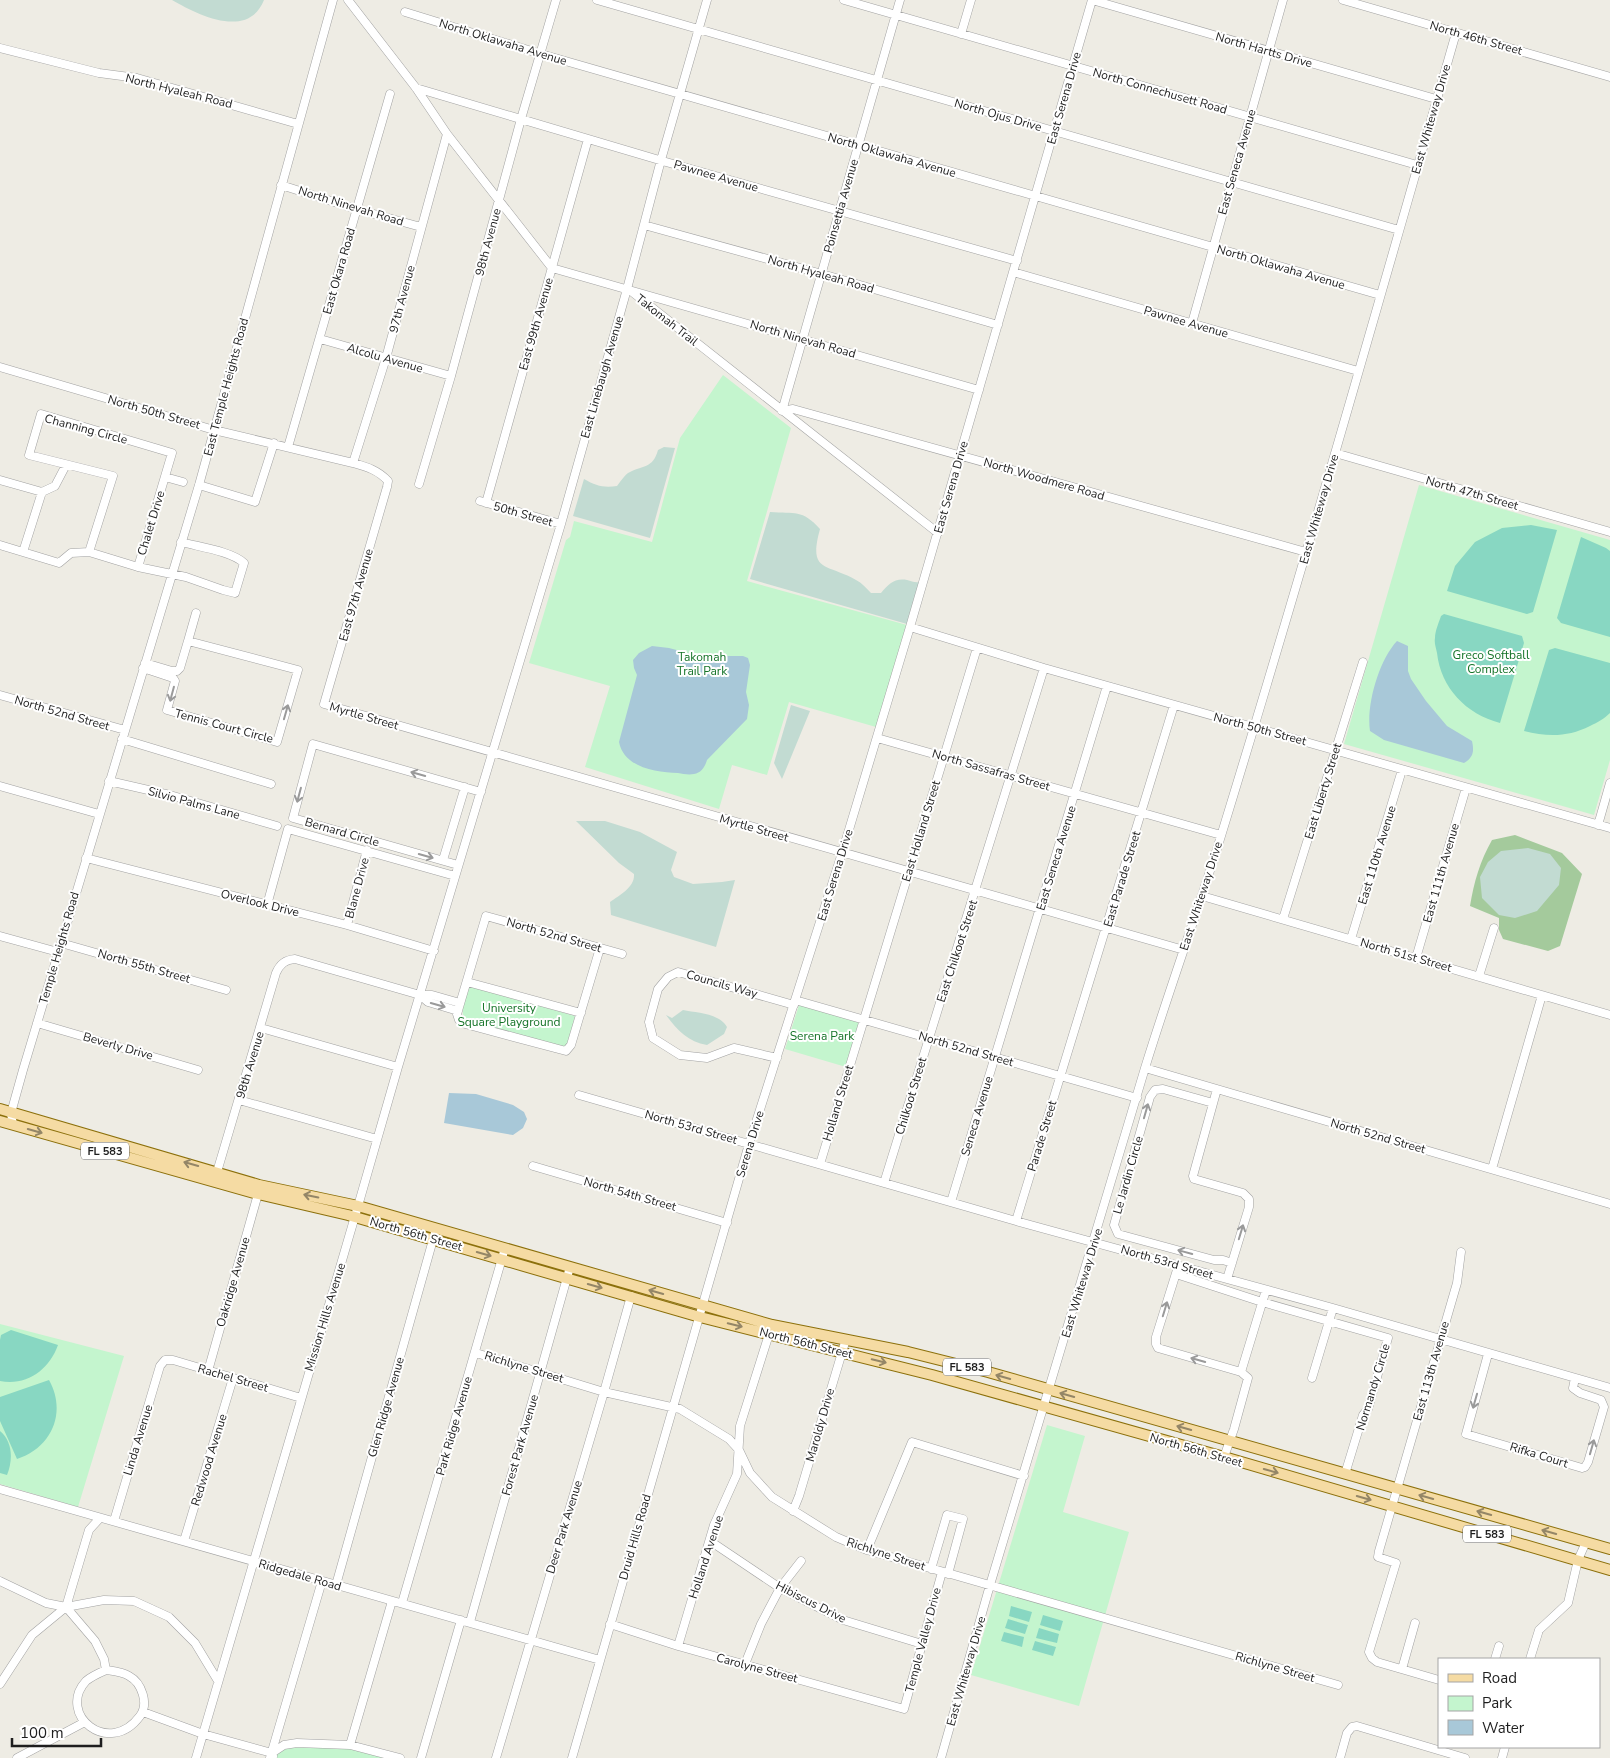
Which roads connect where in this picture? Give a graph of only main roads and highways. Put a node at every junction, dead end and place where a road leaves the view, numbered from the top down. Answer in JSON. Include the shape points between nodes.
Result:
{"nodes":[{"id":1,"x":0,"y":1109,"type":"edge"},
{"id":2,"x":0,"y":1121,"type":"edge"},
{"id":3,"x":58,"y":1137,"type":"junction"},
{"id":4,"x":102,"y":1138,"type":"junction"},
{"id":5,"x":156,"y":1154,"type":"junction"},
{"id":6,"x":153,"y":1165,"type":"junction"},
{"id":7,"x":218,"y":1172,"type":"junction"},
{"id":8,"x":214,"y":1182,"type":"junction"},
{"id":9,"x":434,"y":1234,"type":"junction"},
{"id":10,"x":569,"y":1272,"type":"junction"},
{"id":11,"x":771,"y":1329,"type":"junction"},
{"id":12,"x":967,"y":1367,"type":"junction"},
{"id":13,"x":962,"y":1383,"type":"junction"},
{"id":14,"x":1109,"y":1407,"type":"junction"},
{"id":15,"x":1120,"y":1410,"type":"junction"},
{"id":16,"x":1103,"y":1423,"type":"junction"},
{"id":17,"x":1115,"y":1427,"type":"junction"},
{"id":18,"x":1218,"y":1438,"type":"junction"},
{"id":19,"x":1213,"y":1454,"type":"junction"},
{"id":20,"x":1610,"y":1549,"type":"edge"},
{"id":21,"x":1610,"y":1570,"type":"edge"}],
"edges":[{"from":1,"to":4,"type":"main road","name":"North 56th Street","number":"FL 583"},
{"from":2,"to":3,"type":"main road","name":"North 56th Street","number":"FL 583","one_way":true},
{"from":3,"to":4,"type":"main road","via":[[70,1135],[94,1142]]},
{"from":3,"to":6,"type":"main road","name":"North 56th Street","number":"FL 583"},
{"from":4,"to":5,"type":"main road","name":"North 56th Street","number":"FL 583"},
{"from":5,"to":6,"type":"main road"},
{"from":7,"to":5,"type":"main road","name":"North 56th Street","number":"FL 583","one_way":true},
{"from":6,"to":8,"type":"main road","name":"North 56th Street","number":"FL 583"},
{"from":7,"to":8,"type":"main road"},
{"from":9,"to":7,"type":"main road","name":"North 56th Street","number":"FL 583","one_way":true,"via":[[358,1206],[263,1186]]},
{"from":8,"to":9,"type":"main road","name":"North 56th Street","number":"FL 583"},
{"from":9,"to":10,"type":"main road","name":"North 56th Street","number":"FL 583","one_way":true,"via":[[502,1259]]},
{"from":9,"to":10,"type":"main road","name":"North 56th Street","number":"FL 583","via":[[505,1248]]},
{"from":11,"to":10,"type":"main road","name":"North 56th Street","number":"FL 583","one_way":true,"via":[[703,1306]]},
{"from":10,"to":11,"type":"main road","name":"North 56th Street","number":"FL 583","one_way":true,"via":[[631,1296],[700,1317]]},
{"from":11,"to":12,"type":"main road","name":"North 56th Street","number":"FL 583","via":[[846,1339]]},
{"from":11,"to":13,"type":"main road","name":"North 56th Street","number":"FL 583","one_way":true},
{"from":12,"to":13,"type":"main road"},
{"from":14,"to":12,"type":"main road","name":"North 56th Street","number":"FL 583","one_way":true},
{"from":13,"to":16,"type":"main road","name":"North 56th Street","number":"FL 583"},
{"from":14,"to":15,"type":"main road","name":"North 56th Street","number":"FL 583"},
{"from":14,"to":16,"type":"main road"},
{"from":15,"to":17,"type":"main road"},
{"from":18,"to":15,"type":"main road","name":"North 56th Street","number":"FL 583","one_way":true},
{"from":16,"to":17,"type":"main road","name":"North 56th Street","number":"FL 583"},
{"from":17,"to":19,"type":"main road","name":"North 56th Street","number":"FL 583"},
{"from":18,"to":19,"type":"main road"},
{"from":20,"to":18,"type":"main road","name":"North 56th Street","number":"FL 583","one_way":true},
{"from":19,"to":21,"type":"main road","name":"North 56th Street","number":"FL 583","one_way":true}]}
